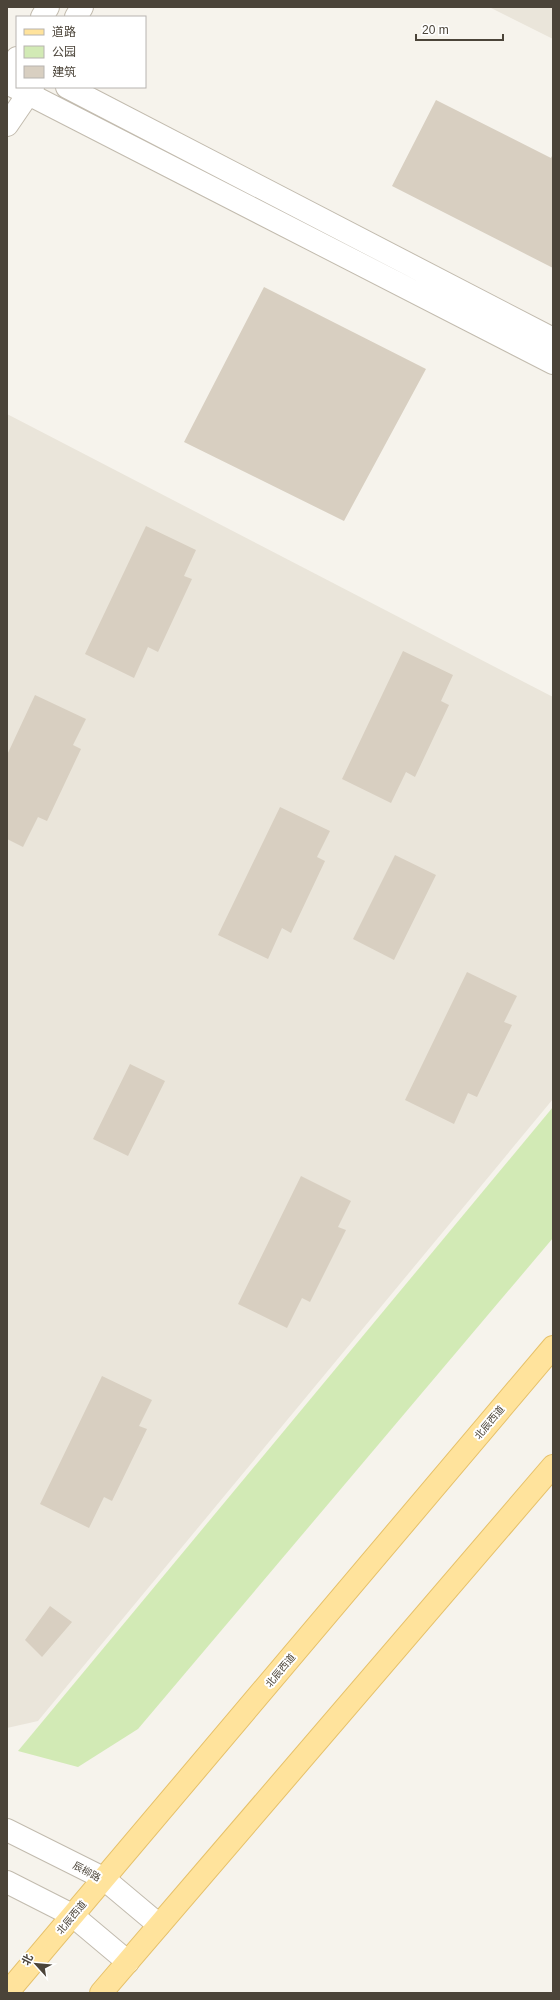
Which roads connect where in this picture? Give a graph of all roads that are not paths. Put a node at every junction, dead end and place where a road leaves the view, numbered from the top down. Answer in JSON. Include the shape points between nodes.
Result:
{"nodes":[{"id":1,"x":48,"y":7,"type":"edge"},
{"id":2,"x":82,"y":7,"type":"edge"},
{"id":3,"x":43,"y":16,"type":"edge"},
{"id":4,"x":77,"y":16,"type":"edge"},
{"id":5,"x":69,"y":88,"type":"edge"},
{"id":6,"x":31,"y":90,"type":"edge"},
{"id":7,"x":7,"y":125,"type":"edge"},
{"id":8,"x":553,"y":339,"type":"edge"},
{"id":9,"x":553,"y":363,"type":"edge"},
{"id":10,"x":553,"y":1347,"type":"edge"},
{"id":11,"x":553,"y":1466,"type":"edge"},
{"id":12,"x":7,"y":1830,"type":"edge"},
{"id":13,"x":103,"y":1878,"type":"junction"},
{"id":14,"x":7,"y":1882,"type":"edge"},
{"id":15,"x":72,"y":1915,"type":"junction"},
{"id":16,"x":159,"y":1925,"type":"junction"},
{"id":17,"x":128,"y":1962,"type":"junction"},
{"id":18,"x":8,"y":1993,"type":"edge"},
{"id":19,"x":101,"y":1993,"type":"edge"}],
"edges":[{"from":1,"to":3,"type":"street"},
{"from":2,"to":4,"type":"street"},
{"from":5,"to":8,"type":"street"},
{"from":6,"to":7,"type":"street"},
{"from":6,"to":9,"type":"street"},
{"from":10,"to":13,"type":"main road","name":"北辰西道"},
{"from":11,"to":16,"type":"main road"},
{"from":12,"to":13,"type":"street","name":"辰柳路"},
{"from":13,"to":15,"type":"main road","name":"北辰西道"},
{"from":13,"to":16,"type":"street","name":"辰柳路"},
{"from":14,"to":15,"type":"street"},
{"from":15,"to":17,"type":"street"},
{"from":15,"to":18,"type":"main road","name":"北辰西道"},
{"from":16,"to":17,"type":"main road"},
{"from":17,"to":19,"type":"main road"}]}
